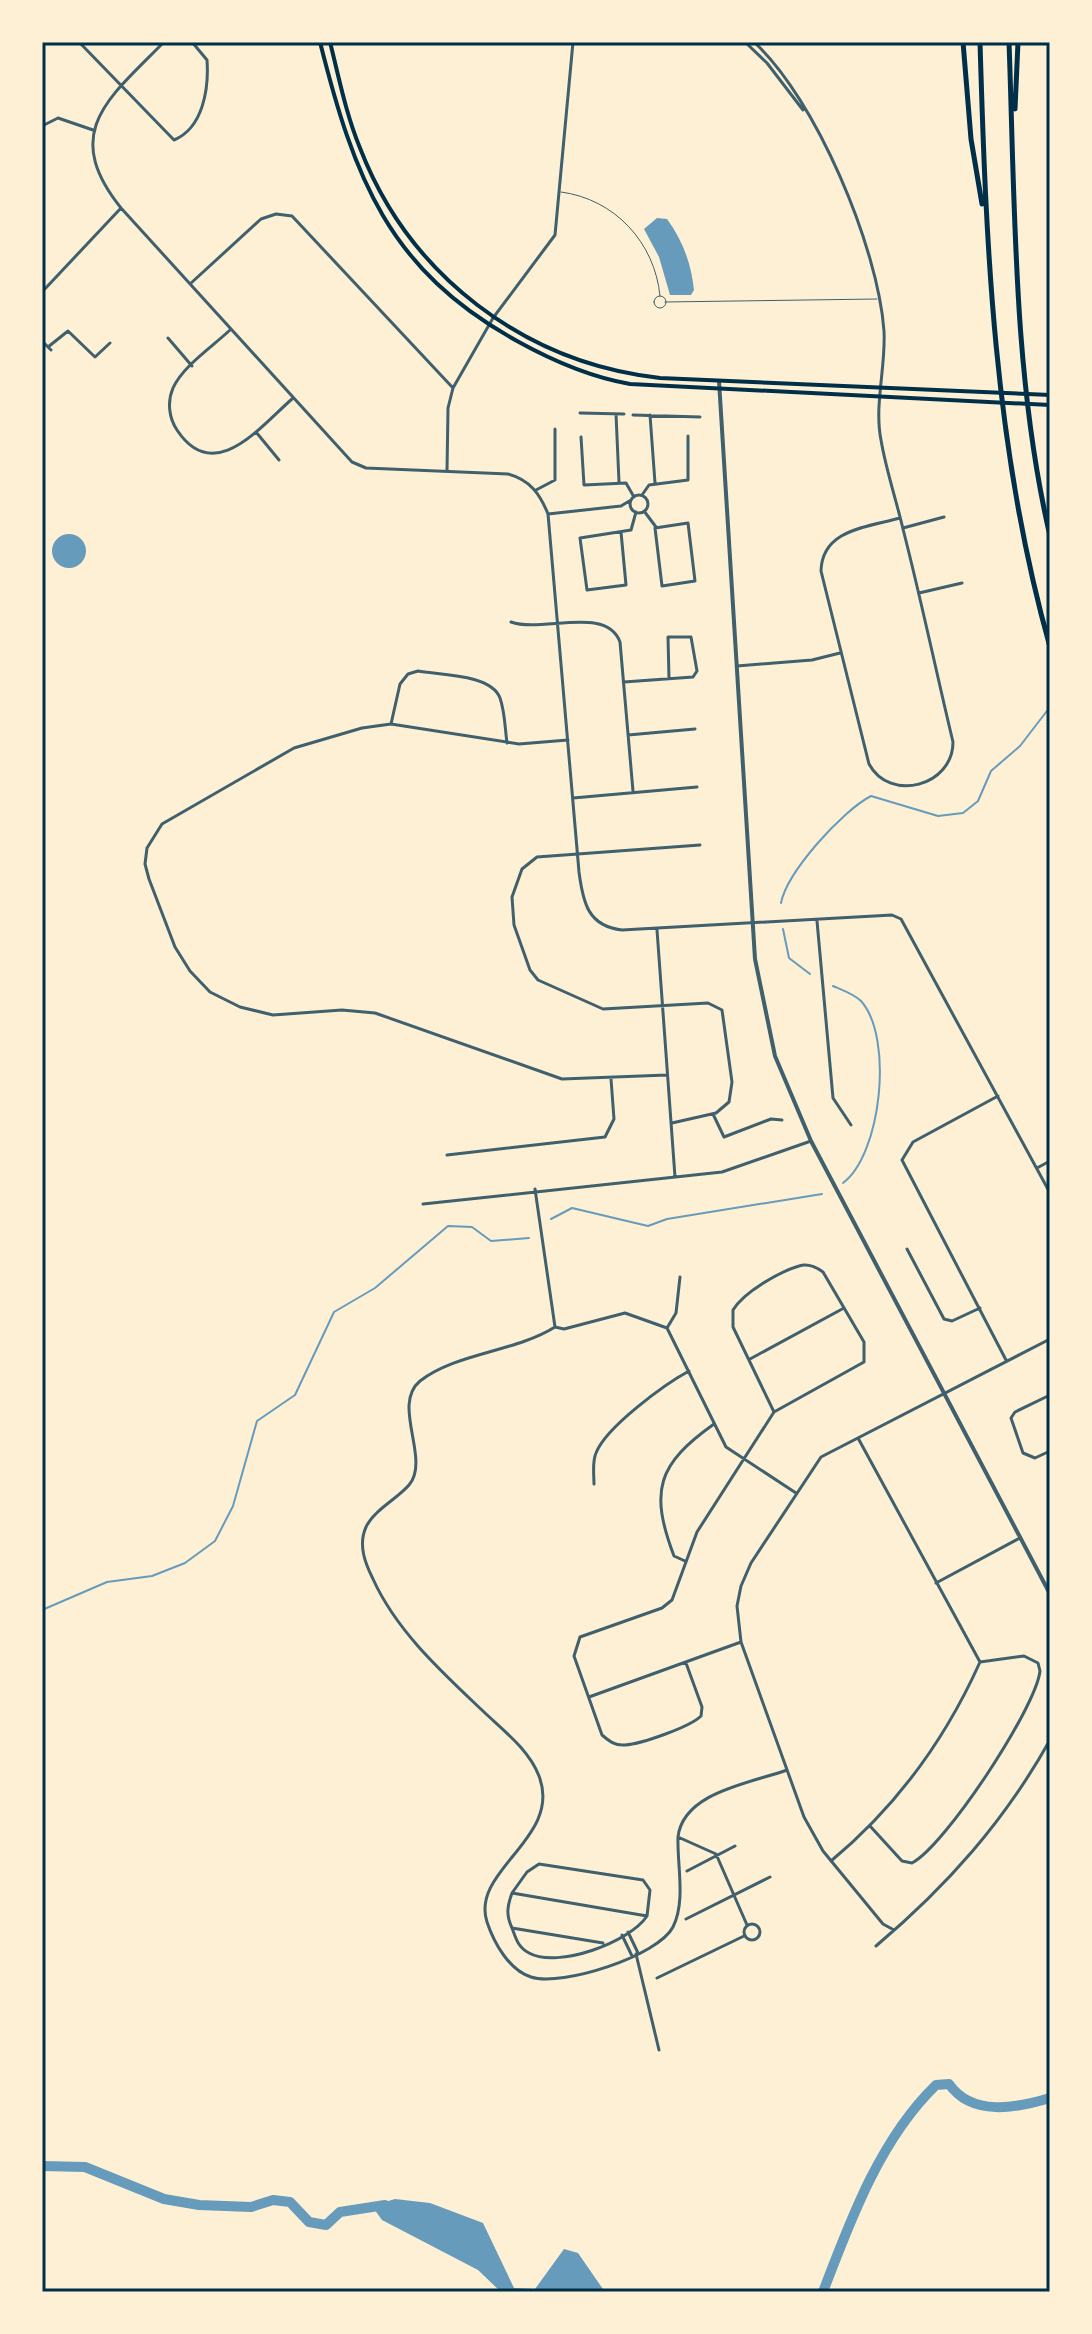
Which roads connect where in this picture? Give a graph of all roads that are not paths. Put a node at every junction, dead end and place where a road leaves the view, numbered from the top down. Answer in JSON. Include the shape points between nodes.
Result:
{"nodes":[{"id":1,"x":79,"y":42,"type":"edge"},
{"id":2,"x":164,"y":42,"type":"edge"},
{"id":3,"x":192,"y":42,"type":"edge"},
{"id":4,"x":320,"y":42,"type":"edge"},
{"id":5,"x":330,"y":42,"type":"edge"},
{"id":6,"x":573,"y":42,"type":"edge"},
{"id":7,"x":745,"y":42,"type":"edge"},
{"id":8,"x":754,"y":42,"type":"edge"},
{"id":9,"x":963,"y":42,"type":"edge"},
{"id":10,"x":980,"y":42,"type":"edge"},
{"id":11,"x":1009,"y":42,"type":"edge"},
{"id":12,"x":1018,"y":42,"type":"edge"},
{"id":13,"x":121,"y":86,"type":"junction"},
{"id":14,"x":808,"y":116,"type":"junction"},
{"id":15,"x":42,"y":126,"type":"edge"},
{"id":16,"x":93,"y":130,"type":"junction"},
{"id":17,"x":1014,"y":144,"type":"junction"},
{"id":18,"x":561,"y":192,"type":"junction"},
{"id":19,"x":121,"y":208,"type":"junction"},
{"id":20,"x":986,"y":225,"type":"junction"},
{"id":21,"x":190,"y":284,"type":"junction"},
{"id":22,"x":42,"y":292,"type":"edge"},
{"id":23,"x":660,"y":296,"type":"junction"},
{"id":24,"x":880,"y":299,"type":"junction"},
{"id":25,"x":665,"y":302,"type":"junction"},
{"id":26,"x":493,"y":318,"type":"junction"},
{"id":27,"x":488,"y":325,"type":"junction"},
{"id":28,"x":230,"y":330,"type":"junction"},
{"id":29,"x":168,"y":338,"type":"dead end"},
{"id":30,"x":42,"y":341,"type":"edge"},
{"id":31,"x":110,"y":343,"type":"dead end"},
{"id":32,"x":95,"y":357,"type":"junction"},
{"id":33,"x":90,"y":362,"type":"dead end"},
{"id":34,"x":192,"y":366,"type":"junction"},
{"id":35,"x":719,"y":381,"type":"junction"},
{"id":36,"x":882,"y":387,"type":"junction"},
{"id":37,"x":453,"y":388,"type":"junction"},
{"id":38,"x":719,"y":391,"type":"junction"},
{"id":39,"x":1050,"y":395,"type":"edge"},
{"id":40,"x":882,"y":397,"type":"junction"},
{"id":41,"x":292,"y":399,"type":"junction"},
{"id":42,"x":1050,"y":405,"type":"edge"},
{"id":43,"x":580,"y":413,"type":"dead end"},
{"id":44,"x":616,"y":414,"type":"junction"},
{"id":45,"x":624,"y":414,"type":"dead end"},
{"id":46,"x":633,"y":415,"type":"dead end"},
{"id":47,"x":650,"y":415,"type":"junction"},
{"id":48,"x":700,"y":417,"type":"dead end"},
{"id":49,"x":555,"y":429,"type":"dead end"},
{"id":50,"x":256,"y":432,"type":"junction"},
{"id":51,"x":688,"y":436,"type":"dead end"},
{"id":52,"x":581,"y":437,"type":"dead end"},
{"id":53,"x":279,"y":460,"type":"dead end"},
{"id":54,"x":447,"y":471,"type":"junction"},
{"id":55,"x":619,"y":483,"type":"junction"},
{"id":56,"x":655,"y":483,"type":"junction"},
{"id":57,"x":536,"y":490,"type":"junction"},
{"id":58,"x":642,"y":495,"type":"junction"},
{"id":59,"x":632,"y":498,"type":"junction"},
{"id":60,"x":621,"y":506,"type":"junction"},
{"id":61,"x":634,"y":511,"type":"junction"},
{"id":62,"x":644,"y":511,"type":"junction"},
{"id":63,"x":548,"y":514,"type":"junction"},
{"id":64,"x":944,"y":517,"type":"dead end"},
{"id":65,"x":900,"y":518,"type":"junction"},
{"id":66,"x":656,"y":527,"type":"junction"},
{"id":67,"x":903,"y":528,"type":"junction"},
{"id":68,"x":621,"y":532,"type":"junction"},
{"id":69,"x":1050,"y":536,"type":"edge"},
{"id":70,"x":962,"y":583,"type":"dead end"},
{"id":71,"x":919,"y":593,"type":"junction"},
{"id":72,"x":511,"y":622,"type":"dead end"},
{"id":73,"x":558,"y":624,"type":"junction"},
{"id":74,"x":1050,"y":647,"type":"edge"},
{"id":75,"x":841,"y":652,"type":"junction"},
{"id":76,"x":737,"y":666,"type":"junction"},
{"id":77,"x":669,"y":679,"type":"junction"},
{"id":78,"x":624,"y":682,"type":"junction"},
{"id":79,"x":391,"y":724,"type":"junction"},
{"id":80,"x":695,"y":729,"type":"dead end"},
{"id":81,"x":628,"y":735,"type":"junction"},
{"id":82,"x":568,"y":740,"type":"junction"},
{"id":83,"x":507,"y":743,"type":"junction"},
{"id":84,"x":697,"y":787,"type":"dead end"},
{"id":85,"x":633,"y":791,"type":"junction"},
{"id":86,"x":573,"y":798,"type":"junction"},
{"id":87,"x":700,"y":845,"type":"dead end"},
{"id":88,"x":578,"y":855,"type":"junction"},
{"id":89,"x":817,"y":921,"type":"junction"},
{"id":90,"x":753,"y":922,"type":"junction"},
{"id":91,"x":657,"y":929,"type":"junction"},
{"id":92,"x":662,"y":1005,"type":"junction"},
{"id":93,"x":667,"y":1075,"type":"junction"},
{"id":94,"x":611,"y":1079,"type":"junction"},
{"id":95,"x":998,"y":1096,"type":"junction"},
{"id":96,"x":713,"y":1114,"type":"junction"},
{"id":97,"x":782,"y":1120,"type":"dead end"},
{"id":98,"x":672,"y":1123,"type":"junction"},
{"id":99,"x":851,"y":1125,"type":"dead end"},
{"id":100,"x":811,"y":1141,"type":"junction"},
{"id":101,"x":447,"y":1155,"type":"dead end"},
{"id":102,"x":1050,"y":1161,"type":"edge"},
{"id":103,"x":1037,"y":1168,"type":"junction"},
{"id":104,"x":675,"y":1177,"type":"junction"},
{"id":105,"x":535,"y":1189,"type":"junction"},
{"id":106,"x":1050,"y":1193,"type":"edge"},
{"id":107,"x":423,"y":1204,"type":"dead end"},
{"id":108,"x":907,"y":1249,"type":"dead end"},
{"id":109,"x":680,"y":1277,"type":"dead end"},
{"id":110,"x":844,"y":1308,"type":"junction"},
{"id":111,"x":980,"y":1308,"type":"junction"},
{"id":112,"x":555,"y":1327,"type":"junction"},
{"id":113,"x":667,"y":1328,"type":"junction"},
{"id":114,"x":1050,"y":1339,"type":"edge"},
{"id":115,"x":750,"y":1359,"type":"junction"},
{"id":116,"x":1006,"y":1361,"type":"junction"},
{"id":117,"x":689,"y":1371,"type":"junction"},
{"id":118,"x":946,"y":1391,"type":"junction"},
{"id":119,"x":1050,"y":1395,"type":"edge"},
{"id":120,"x":774,"y":1412,"type":"junction"},
{"id":121,"x":714,"y":1424,"type":"junction"},
{"id":122,"x":858,"y":1438,"type":"junction"},
{"id":123,"x":1050,"y":1451,"type":"edge"},
{"id":124,"x":745,"y":1460,"type":"junction"},
{"id":125,"x":594,"y":1484,"type":"dead end"},
{"id":126,"x":796,"y":1493,"type":"junction"},
{"id":127,"x":1020,"y":1538,"type":"junction"},
{"id":128,"x":685,"y":1561,"type":"junction"},
{"id":129,"x":936,"y":1583,"type":"junction"},
{"id":130,"x":1050,"y":1594,"type":"edge"},
{"id":131,"x":741,"y":1642,"type":"junction"},
{"id":132,"x":980,"y":1662,"type":"junction"},
{"id":133,"x":686,"y":1663,"type":"junction"},
{"id":134,"x":589,"y":1697,"type":"junction"},
{"id":135,"x":1050,"y":1740,"type":"edge"},
{"id":136,"x":787,"y":1770,"type":"junction"},
{"id":137,"x":870,"y":1826,"type":"junction"},
{"id":138,"x":678,"y":1837,"type":"junction"},
{"id":139,"x":735,"y":1846,"type":"dead end"},
{"id":140,"x":716,"y":1854,"type":"junction"},
{"id":141,"x":831,"y":1861,"type":"junction"},
{"id":142,"x":687,"y":1871,"type":"dead end"},
{"id":143,"x":770,"y":1877,"type":"dead end"},
{"id":144,"x":512,"y":1893,"type":"junction"},
{"id":145,"x":733,"y":1894,"type":"junction"},
{"id":146,"x":647,"y":1916,"type":"junction"},
{"id":147,"x":686,"y":1919,"type":"dead end"},
{"id":148,"x":747,"y":1925,"type":"junction"},
{"id":149,"x":512,"y":1928,"type":"junction"},
{"id":150,"x":894,"y":1930,"type":"junction"},
{"id":151,"x":628,"y":1932,"type":"junction"},
{"id":152,"x":622,"y":1935,"type":"junction"},
{"id":153,"x":744,"y":1936,"type":"junction"},
{"id":154,"x":605,"y":1944,"type":"junction"},
{"id":155,"x":876,"y":1946,"type":"dead end"},
{"id":156,"x":635,"y":1955,"type":"junction"},
{"id":157,"x":657,"y":1978,"type":"dead end"},
{"id":158,"x":659,"y":2050,"type":"dead end"}],
"edges":[{"from":1,"to":13,"type":"street"},
{"from":2,"to":13,"type":"street"},
{"from":3,"to":13,"type":"street","via":[[207,60],[202,112],[178,139]]},
{"from":4,"to":27,"type":"main road","via":[[350,151],[378,210],[425,273]]},
{"from":5,"to":26,"type":"main road","via":[[352,128],[384,199],[433,268]]},
{"from":6,"to":18,"type":"street"},
{"from":7,"to":14,"type":"street"},
{"from":8,"to":14,"type":"street","via":[[789,82]]},
{"from":9,"to":20,"type":"highway","via":[[971,139]]},
{"from":10,"to":20,"type":"highway"},
{"from":11,"to":17,"type":"highway"},
{"from":12,"to":17,"type":"highway"},
{"from":13,"to":16,"type":"street","via":[[104,105]]},
{"from":14,"to":24,"type":"street","via":[[858,216]]},
{"from":15,"to":16,"type":"street","via":[[58,118]]},
{"from":16,"to":19,"type":"street","via":[[96,171]]},
{"from":17,"to":69,"type":"highway","via":[[1026,374]]},
{"from":18,"to":23,"type":"lane","via":[[604,206],[634,231],[651,260]]},
{"from":18,"to":26,"type":"street","via":[[552,242]]},
{"from":19,"to":21,"type":"street"},
{"from":19,"to":22,"type":"street"},
{"from":20,"to":74,"type":"highway","via":[[1003,421],[1022,538]]},
{"from":21,"to":28,"type":"street"},
{"from":21,"to":37,"type":"street","via":[[261,219],[292,216]]},
{"from":23,"to":25,"type":"lane"},
{"from":23,"to":25,"type":"lane","via":[[655,306],[661,308]]},
{"from":24,"to":25,"type":"lane"},
{"from":24,"to":36,"type":"street"},
{"from":26,"to":27,"type":"street"},
{"from":26,"to":35,"type":"main road","via":[[579,362],[604,369]]},
{"from":27,"to":37,"type":"street"},
{"from":27,"to":38,"type":"main road","via":[[598,377]]},
{"from":28,"to":34,"type":"street"},
{"from":28,"to":41,"type":"street"},
{"from":29,"to":34,"type":"street"},
{"from":30,"to":32,"type":"street","via":[[49,348],[68,331]]},
{"from":31,"to":32,"type":"street"},
{"from":32,"to":33,"type":"street"},
{"from":34,"to":50,"type":"street","via":[[175,385],[169,406],[186,442],[219,454]]},
{"from":35,"to":36,"type":"main road"},
{"from":35,"to":38,"type":"street"},
{"from":36,"to":39,"type":"main road"},
{"from":36,"to":40,"type":"street"},
{"from":37,"to":54,"type":"street"},
{"from":38,"to":40,"type":"main road"},
{"from":38,"to":76,"type":"street"},
{"from":40,"to":42,"type":"main road"},
{"from":40,"to":65,"type":"street","via":[[880,439]]},
{"from":41,"to":50,"type":"street"},
{"from":41,"to":54,"type":"street","via":[[359,466]]},
{"from":43,"to":44,"type":"street"},
{"from":44,"to":45,"type":"street"},
{"from":44,"to":55,"type":"street"},
{"from":46,"to":47,"type":"street"},
{"from":47,"to":48,"type":"street"},
{"from":47,"to":56,"type":"street"},
{"from":49,"to":57,"type":"street","via":[[555,480]]},
{"from":50,"to":53,"type":"street"},
{"from":51,"to":56,"type":"street","via":[[688,480]]},
{"from":52,"to":55,"type":"street","via":[[584,485]]},
{"from":54,"to":57,"type":"street","via":[[508,474]]},
{"from":55,"to":59,"type":"street","via":[[630,485]]},
{"from":56,"to":58,"type":"street"},
{"from":57,"to":63,"type":"street"},
{"from":58,"to":59,"type":"street"},
{"from":58,"to":62,"type":"street","via":[[648,503]]},
{"from":59,"to":60,"type":"street"},
{"from":59,"to":61,"type":"street"},
{"from":60,"to":61,"type":"street"},
{"from":60,"to":63,"type":"street"},
{"from":61,"to":62,"type":"street"},
{"from":61,"to":68,"type":"street","via":[[633,527]]},
{"from":62,"to":66,"type":"street"},
{"from":63,"to":73,"type":"street"},
{"from":64,"to":67,"type":"street"},
{"from":65,"to":67,"type":"street"},
{"from":65,"to":75,"type":"street","via":[[840,535],[823,552],[821,571]]},
{"from":66,"to":66,"type":"street","via":[[660,584],[693,583],[690,525]]},
{"from":67,"to":71,"type":"street"},
{"from":68,"to":68,"type":"street","via":[[580,538],[587,590],[626,585]]},
{"from":70,"to":71,"type":"street"},
{"from":71,"to":75,"type":"street","via":[[953,742],[951,758],[939,776],[898,785],[873,772]]},
{"from":72,"to":73,"type":"street","via":[[525,627]]},
{"from":73,"to":78,"type":"street","via":[[601,622],[612,627],[620,642]]},
{"from":73,"to":82,"type":"street"},
{"from":75,"to":76,"type":"street","via":[[812,660]]},
{"from":76,"to":90,"type":"street"},
{"from":77,"to":77,"type":"street","via":[[668,637],[691,637],[696,675]]},
{"from":77,"to":78,"type":"street"},
{"from":78,"to":81,"type":"street"},
{"from":79,"to":83,"type":"street"},
{"from":79,"to":83,"type":"street","via":[[403,679],[418,671],[495,689]]},
{"from":79,"to":94,"type":"street","via":[[294,748],[162,824],[145,864],[175,947],[210,992],[257,1012],[375,1013],[552,1077]]},
{"from":80,"to":81,"type":"street"},
{"from":81,"to":85,"type":"street"},
{"from":82,"to":83,"type":"street"},
{"from":82,"to":86,"type":"street"},
{"from":84,"to":85,"type":"street"},
{"from":85,"to":86,"type":"street"},
{"from":86,"to":88,"type":"street"},
{"from":87,"to":88,"type":"street"},
{"from":88,"to":91,"type":"street","via":[[583,899],[593,918],[609,929]]},
{"from":88,"to":92,"type":"street","via":[[532,859],[516,880],[514,925],[530,970],[538,980],[594,1007]]},
{"from":89,"to":90,"type":"street"},
{"from":89,"to":95,"type":"street","via":[[892,915],[901,919]]},
{"from":89,"to":99,"type":"street","via":[[829,1077],[833,1098]]},
{"from":90,"to":91,"type":"street"},
{"from":90,"to":100,"type":"street","via":[[768,1031]]},
{"from":91,"to":92,"type":"street"},
{"from":92,"to":93,"type":"street"},
{"from":92,"to":96,"type":"street","via":[[711,1003],[722,1010],[731,1096]]},
{"from":93,"to":94,"type":"street"},
{"from":93,"to":98,"type":"street"},
{"from":94,"to":101,"type":"street","via":[[614,1121],[605,1137]]},
{"from":95,"to":103,"type":"street"},
{"from":95,"to":111,"type":"street","via":[[913,1142],[902,1160]]},
{"from":96,"to":97,"type":"street","via":[[724,1137],[771,1119]]},
{"from":96,"to":98,"type":"street"},
{"from":98,"to":104,"type":"street"},
{"from":100,"to":104,"type":"street","via":[[745,1167]]},
{"from":100,"to":118,"type":"street"},
{"from":102,"to":103,"type":"street"},
{"from":103,"to":106,"type":"street"},
{"from":104,"to":105,"type":"street"},
{"from":105,"to":107,"type":"street"},
{"from":105,"to":112,"type":"street"},
{"from":108,"to":111,"type":"street","via":[[944,1319],[952,1321]]},
{"from":109,"to":113,"type":"street","via":[[676,1313]]},
{"from":110,"to":115,"type":"street"},
{"from":110,"to":115,"type":"street","via":[[820,1269],[793,1269],[745,1296],[733,1310],[733,1327]]},
{"from":110,"to":120,"type":"street","via":[[864,1342],[864,1362]]},
{"from":111,"to":116,"type":"street"},
{"from":112,"to":113,"type":"street","via":[[625,1313]]},
{"from":112,"to":156,"type":"street","via":[[420,1382],[410,1408],[415,1473],[411,1484],[366,1525],[364,1559],[383,1601],[417,1645],[523,1749],[540,1777],[536,1826],[489,1892],[486,1919],[508,1961],[530,1977],[555,1981]]},
{"from":113,"to":117,"type":"street"},
{"from":114,"to":116,"type":"street"},
{"from":115,"to":120,"type":"street"},
{"from":116,"to":118,"type":"street"},
{"from":117,"to":121,"type":"street"},
{"from":117,"to":125,"type":"street","via":[[657,1389],[600,1445]]},
{"from":118,"to":122,"type":"street"},
{"from":118,"to":127,"type":"street"},
{"from":119,"to":123,"type":"street","via":[[1015,1412],[1011,1426],[1029,1458]]},
{"from":120,"to":124,"type":"street"},
{"from":121,"to":124,"type":"street","via":[[729,1451]]},
{"from":121,"to":128,"type":"street","via":[[682,1447],[661,1480],[669,1543],[674,1556]]},
{"from":122,"to":126,"type":"street","via":[[821,1457]]},
{"from":122,"to":129,"type":"street"},
{"from":124,"to":126,"type":"street"},
{"from":124,"to":128,"type":"street","via":[[697,1532]]},
{"from":126,"to":131,"type":"street","via":[[745,1574],[737,1606]]},
{"from":127,"to":129,"type":"street"},
{"from":127,"to":130,"type":"street"},
{"from":128,"to":134,"type":"street","via":[[672,1600],[662,1608],[580,1637],[574,1656]]},
{"from":129,"to":132,"type":"street"},
{"from":131,"to":133,"type":"street"},
{"from":131,"to":136,"type":"street"},
{"from":132,"to":137,"type":"street","via":[[947,1728]]},
{"from":132,"to":137,"type":"street","via":[[1024,1656],[1038,1663],[1040,1671],[986,1777],[912,1863],[902,1861]]},
{"from":133,"to":134,"type":"street"},
{"from":133,"to":134,"type":"street","via":[[702,1707],[701,1716],[691,1724],[623,1746],[611,1743],[602,1735]]},
{"from":135,"to":150,"type":"street","via":[[1027,1782],[977,1849]]},
{"from":136,"to":138,"type":"street","via":[[704,1800],[684,1816]]},
{"from":136,"to":141,"type":"street","via":[[808,1828]]},
{"from":137,"to":141,"type":"street"},
{"from":138,"to":140,"type":"street"},
{"from":138,"to":156,"type":"street","via":[[673,1927],[663,1940]]},
{"from":139,"to":140,"type":"street"},
{"from":140,"to":142,"type":"street"},
{"from":140,"to":145,"type":"street"},
{"from":141,"to":150,"type":"street","via":[[883,1924]]},
{"from":143,"to":145,"type":"street"},
{"from":144,"to":146,"type":"street"},
{"from":144,"to":146,"type":"street","via":[[539,1864],[643,1880],[650,1890]]},
{"from":144,"to":149,"type":"street","via":[[507,1913]]},
{"from":145,"to":147,"type":"street"},
{"from":145,"to":148,"type":"street"},
{"from":146,"to":151,"type":"street"},
{"from":148,"to":153,"type":"street"},
{"from":148,"to":153,"type":"street","via":[[757,1926],[759,1936],[753,1941]]},
{"from":149,"to":154,"type":"street"},
{"from":149,"to":154,"type":"street","via":[[529,1953],[556,1959]]},
{"from":150,"to":155,"type":"street"},
{"from":151,"to":152,"type":"street"},
{"from":151,"to":156,"type":"street"},
{"from":152,"to":154,"type":"street"},
{"from":152,"to":156,"type":"street"},
{"from":153,"to":157,"type":"street"},
{"from":156,"to":158,"type":"street"}]}
